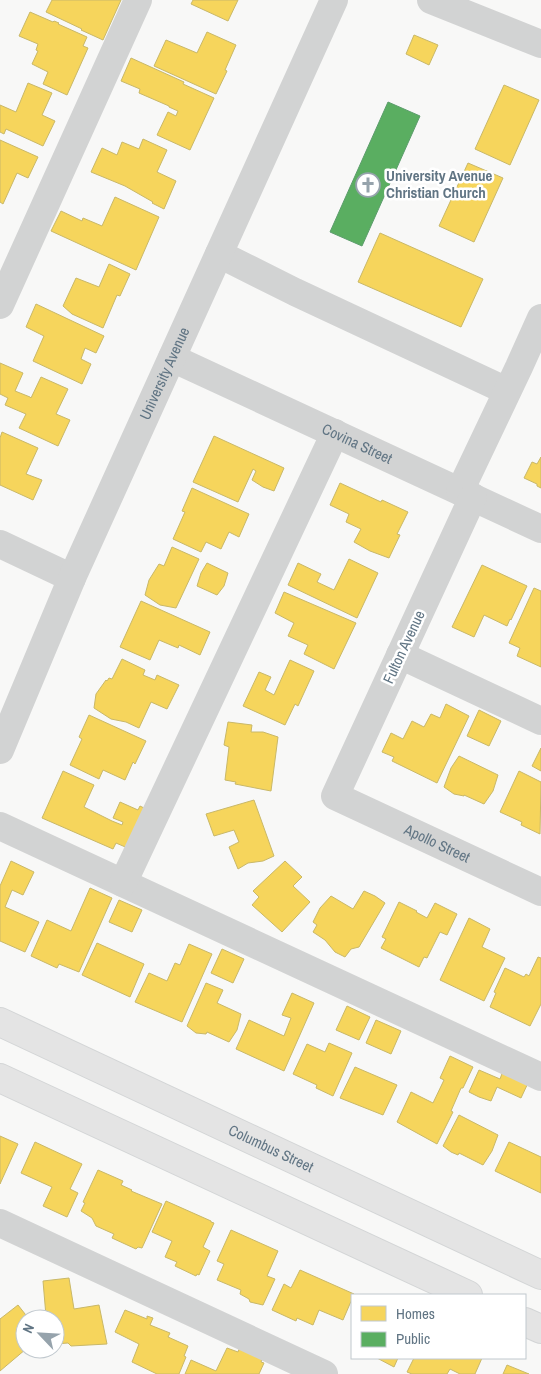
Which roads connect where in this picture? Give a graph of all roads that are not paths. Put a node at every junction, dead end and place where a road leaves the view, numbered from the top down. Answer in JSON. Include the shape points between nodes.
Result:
{"nodes":[{"id":1,"x":138,"y":0,"type":"edge"},
{"id":2,"x":334,"y":0,"type":"edge"},
{"id":3,"x":431,"y":0,"type":"edge"},
{"id":4,"x":541,"y":44,"type":"edge"},
{"id":5,"x":219,"y":254,"type":"junction"},
{"id":6,"x":0,"y":305,"type":"edge"},
{"id":7,"x":541,"y":318,"type":"edge"},
{"id":8,"x":172,"y":358,"type":"junction"},
{"id":9,"x":507,"y":391,"type":"junction"},
{"id":10,"x":335,"y":433,"type":"junction"},
{"id":11,"x":466,"y":494,"type":"junction"},
{"id":12,"x":541,"y":529,"type":"edge"},
{"id":13,"x":0,"y":544,"type":"edge"},
{"id":14,"x":72,"y":578,"type":"junction"},
{"id":15,"x":400,"y":655,"type":"junction"},
{"id":16,"x":541,"y":721,"type":"edge"},
{"id":17,"x":3,"y":735,"type":"edge"},
{"id":18,"x":334,"y":796,"type":"joint"},
{"id":19,"x":0,"y":826,"type":"edge"},
{"id":20,"x":123,"y":883,"type":"junction"},
{"id":21,"x":541,"y":892,"type":"edge"},
{"id":22,"x":0,"y":1022,"type":"edge"},
{"id":23,"x":541,"y":1077,"type":"edge"},
{"id":24,"x":0,"y":1078,"type":"edge"},
{"id":25,"x":0,"y":1223,"type":"edge"},
{"id":26,"x":541,"y":1275,"type":"edge"},
{"id":27,"x":466,"y":1294,"type":"edge"},
{"id":28,"x":526,"y":1322,"type":"edge"},
{"id":29,"x":541,"y":1329,"type":"edge"},
{"id":30,"x":324,"y":1374,"type":"edge"}],
"edges":[{"from":1,"to":6,"type":"street"},
{"from":2,"to":5,"type":"street","name":"University Avenue"},
{"from":3,"to":4,"type":"street"},
{"from":5,"to":8,"type":"street","name":"University Avenue"},
{"from":5,"to":9,"type":"street"},
{"from":7,"to":9,"type":"street","name":"Fulton Avenue"},
{"from":8,"to":10,"type":"street","name":"Covina Street"},
{"from":8,"to":14,"type":"street","name":"University Avenue"},
{"from":9,"to":11,"type":"street","name":"Fulton Avenue"},
{"from":10,"to":11,"type":"street","name":"Covina Street"},
{"from":10,"to":20,"type":"street"},
{"from":11,"to":12,"type":"street","name":"Covina Street"},
{"from":11,"to":15,"type":"street","name":"Fulton Avenue"},
{"from":13,"to":14,"type":"street"},
{"from":14,"to":17,"type":"street","name":"University Avenue"},
{"from":15,"to":16,"type":"street"},
{"from":15,"to":18,"type":"street","name":"Fulton Avenue"},
{"from":18,"to":21,"type":"street","name":"Apollo Street"},
{"from":19,"to":20,"type":"street"},
{"from":20,"to":23,"type":"street"},
{"from":22,"to":26,"type":"main road","name":"Columbus Street"},
{"from":24,"to":27,"type":"main road"},
{"from":25,"to":30,"type":"street"},
{"from":28,"to":29,"type":"main road"}]}
